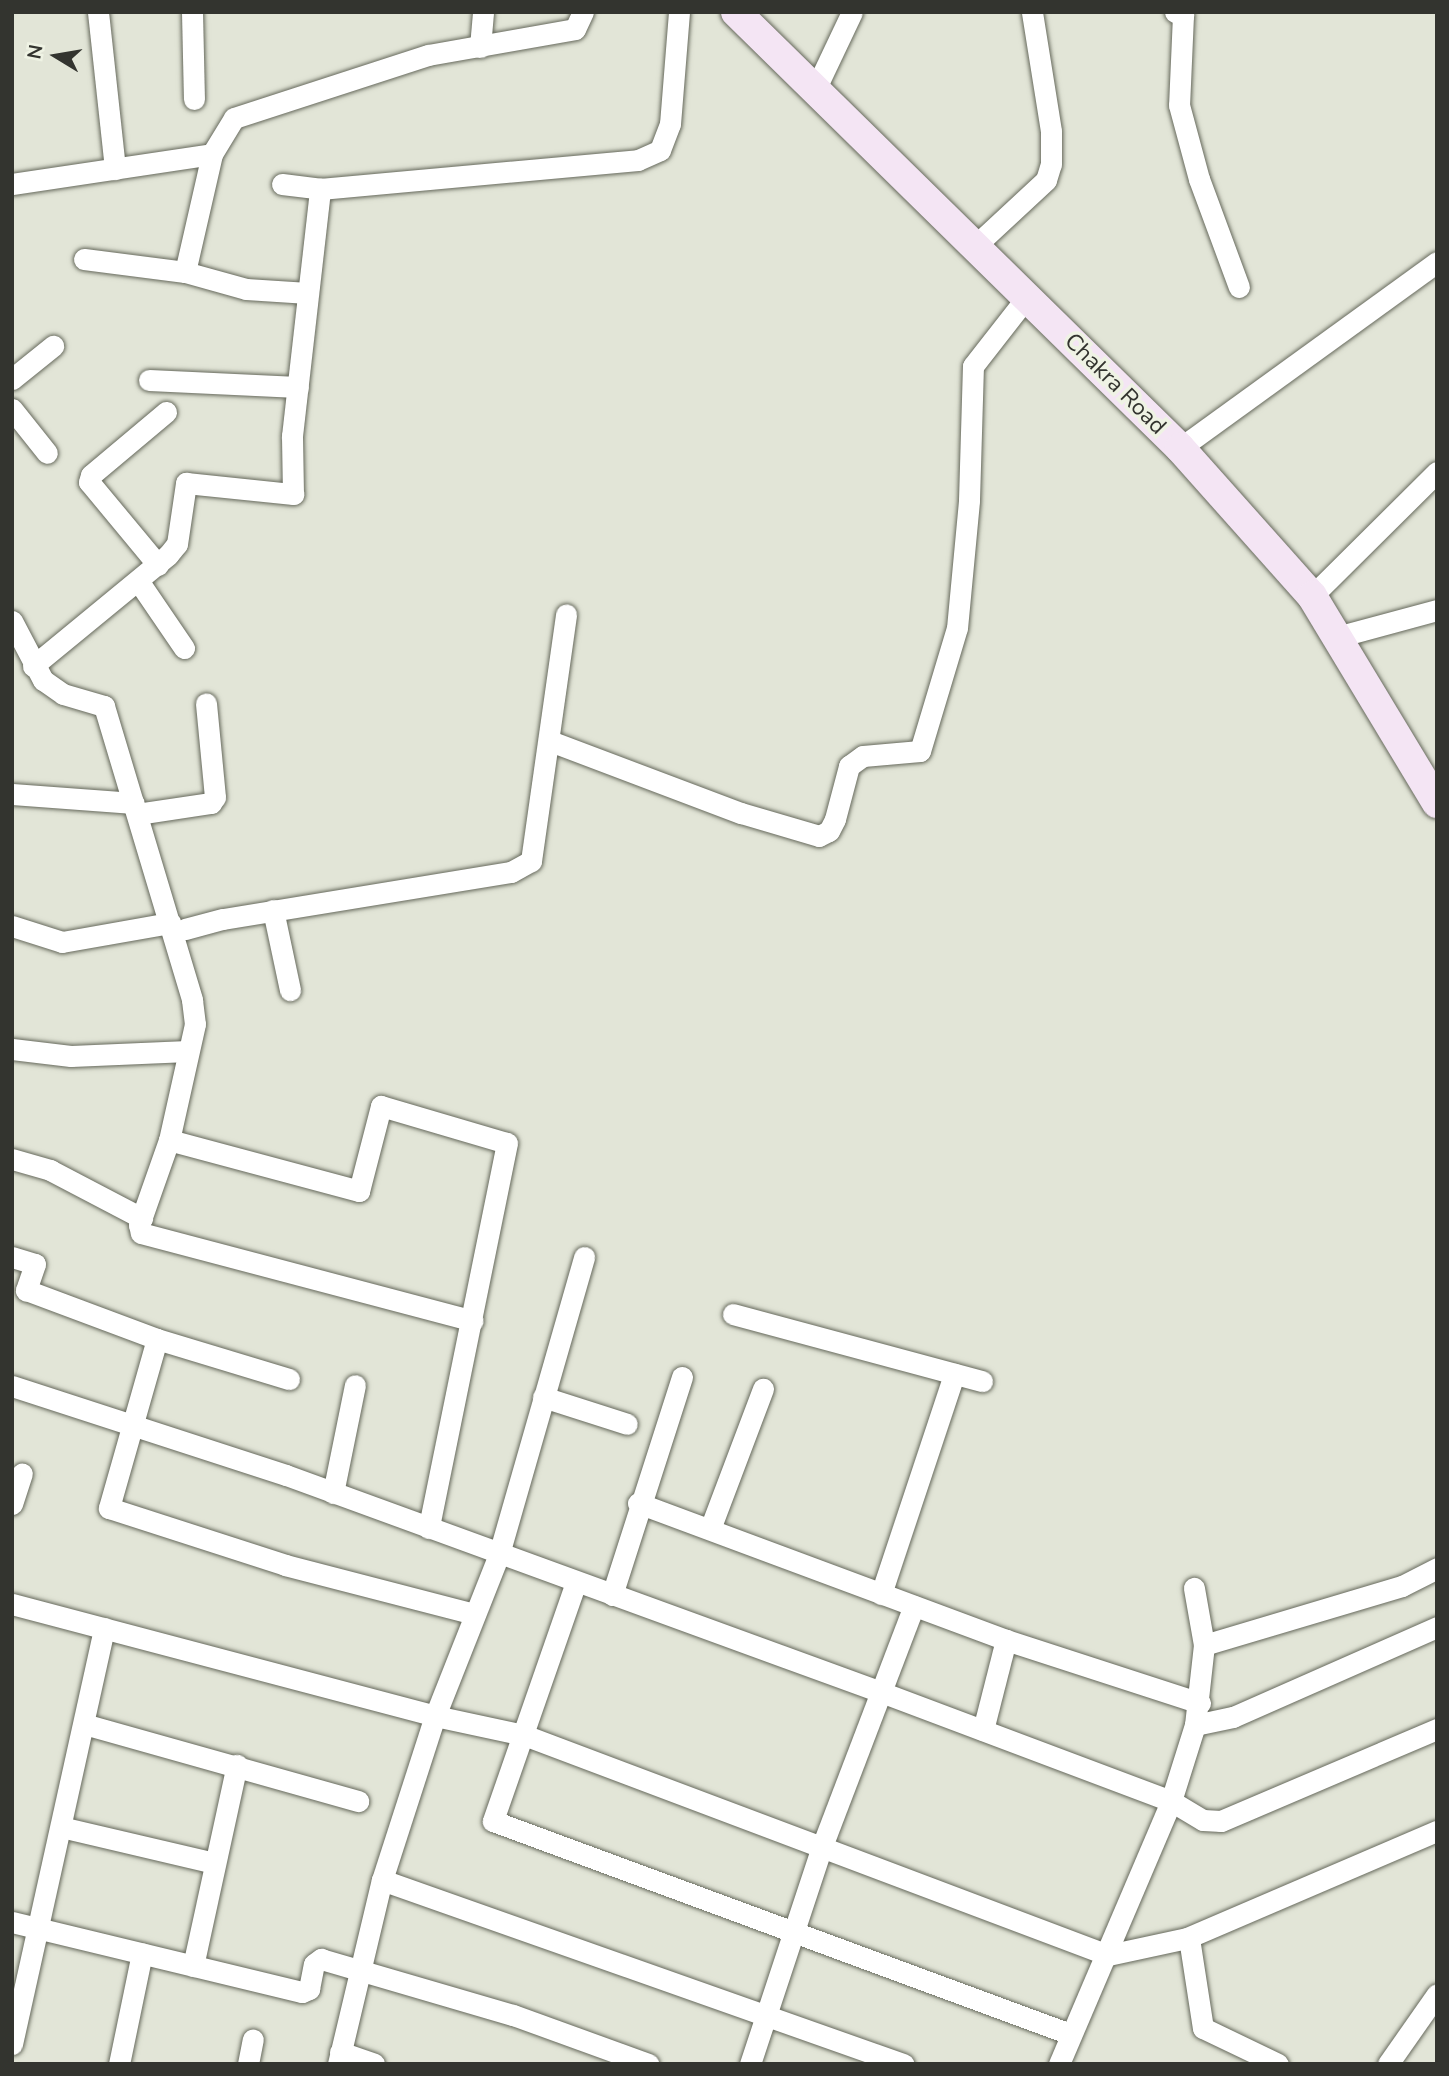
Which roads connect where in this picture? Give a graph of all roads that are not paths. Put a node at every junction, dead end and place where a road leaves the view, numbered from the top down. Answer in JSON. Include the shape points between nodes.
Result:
{"nodes":[{"id":1,"x":98,"y":12,"type":"edge"},
{"id":2,"x":192,"y":12,"type":"edge"},
{"id":3,"x":483,"y":12,"type":"edge"},
{"id":4,"x":583,"y":12,"type":"edge"},
{"id":5,"x":679,"y":12,"type":"edge"},
{"id":6,"x":736,"y":12,"type":"edge"},
{"id":7,"x":852,"y":12,"type":"edge"},
{"id":8,"x":1032,"y":12,"type":"edge"},
{"id":9,"x":1175,"y":12,"type":"edge"},
{"id":10,"x":480,"y":47,"type":"junction"},
{"id":11,"x":815,"y":90,"type":"junction"},
{"id":12,"x":194,"y":99,"type":"dead end"},
{"id":13,"x":212,"y":154,"type":"junction"},
{"id":14,"x":115,"y":169,"type":"junction"},
{"id":15,"x":12,"y":184,"type":"edge"},
{"id":16,"x":282,"y":184,"type":"dead end"},
{"id":17,"x":320,"y":189,"type":"junction"},
{"id":18,"x":975,"y":246,"type":"junction"},
{"id":19,"x":84,"y":258,"type":"dead end"},
{"id":20,"x":1437,"y":262,"type":"edge"},
{"id":21,"x":186,"y":272,"type":"junction"},
{"id":22,"x":1239,"y":286,"type":"dead end"},
{"id":23,"x":309,"y":293,"type":"junction"},
{"id":24,"x":1027,"y":297,"type":"junction"},
{"id":25,"x":53,"y":346,"type":"dead end"},
{"id":26,"x":12,"y":379,"type":"edge"},
{"id":27,"x":149,"y":380,"type":"dead end"},
{"id":28,"x":298,"y":387,"type":"junction"},
{"id":29,"x":12,"y":408,"type":"edge"},
{"id":30,"x":166,"y":412,"type":"dead end"},
{"id":31,"x":1180,"y":448,"type":"junction"},
{"id":32,"x":47,"y":453,"type":"dead end"},
{"id":33,"x":1437,"y":472,"type":"edge"},
{"id":34,"x":159,"y":565,"type":"junction"},
{"id":35,"x":139,"y":582,"type":"junction"},
{"id":36,"x":1312,"y":596,"type":"junction"},
{"id":37,"x":1437,"y":610,"type":"edge"},
{"id":38,"x":566,"y":614,"type":"dead end"},
{"id":39,"x":12,"y":621,"type":"edge"},
{"id":40,"x":1337,"y":637,"type":"junction"},
{"id":41,"x":184,"y":648,"type":"dead end"},
{"id":42,"x":33,"y":666,"type":"junction"},
{"id":43,"x":206,"y":703,"type":"dead end"},
{"id":44,"x":550,"y":741,"type":"junction"},
{"id":45,"x":12,"y":794,"type":"edge"},
{"id":46,"x":1437,"y":803,"type":"edge"},
{"id":47,"x":136,"y":809,"type":"junction"},
{"id":48,"x":273,"y":910,"type":"junction"},
{"id":49,"x":12,"y":926,"type":"edge"},
{"id":50,"x":177,"y":926,"type":"junction"},
{"id":51,"x":290,"y":990,"type":"dead end"},
{"id":52,"x":12,"y":1049,"type":"edge"},
{"id":53,"x":188,"y":1051,"type":"junction"},
{"id":54,"x":169,"y":1140,"type":"junction"},
{"id":55,"x":12,"y":1159,"type":"edge"},
{"id":56,"x":142,"y":1218,"type":"junction"},
{"id":57,"x":12,"y":1257,"type":"edge"},
{"id":58,"x":584,"y":1257,"type":"dead end"},
{"id":59,"x":733,"y":1314,"type":"dead end"},
{"id":60,"x":473,"y":1321,"type":"junction"},
{"id":61,"x":157,"y":1339,"type":"junction"},
{"id":62,"x":954,"y":1374,"type":"junction"},
{"id":63,"x":682,"y":1377,"type":"dead end"},
{"id":64,"x":289,"y":1379,"type":"dead end"},
{"id":65,"x":982,"y":1381,"type":"dead end"},
{"id":66,"x":355,"y":1385,"type":"dead end"},
{"id":67,"x":12,"y":1387,"type":"edge"},
{"id":68,"x":762,"y":1389,"type":"dead end"},
{"id":69,"x":543,"y":1397,"type":"junction"},
{"id":70,"x":627,"y":1424,"type":"dead end"},
{"id":71,"x":131,"y":1426,"type":"junction"},
{"id":72,"x":22,"y":1474,"type":"dead end"},
{"id":73,"x":333,"y":1493,"type":"junction"},
{"id":74,"x":638,"y":1503,"type":"junction"},
{"id":75,"x":12,"y":1504,"type":"edge"},
{"id":76,"x":429,"y":1528,"type":"junction"},
{"id":77,"x":710,"y":1529,"type":"junction"},
{"id":78,"x":499,"y":1554,"type":"junction"},
{"id":79,"x":1437,"y":1568,"type":"edge"},
{"id":80,"x":576,"y":1582,"type":"junction"},
{"id":81,"x":1194,"y":1588,"type":"dead end"},
{"id":82,"x":881,"y":1594,"type":"junction"},
{"id":83,"x":612,"y":1595,"type":"junction"},
{"id":84,"x":12,"y":1604,"type":"edge"},
{"id":85,"x":914,"y":1606,"type":"junction"},
{"id":86,"x":475,"y":1614,"type":"junction"},
{"id":87,"x":1437,"y":1627,"type":"edge"},
{"id":88,"x":104,"y":1628,"type":"junction"},
{"id":89,"x":1006,"y":1640,"type":"junction"},
{"id":90,"x":1204,"y":1645,"type":"junction"},
{"id":91,"x":881,"y":1692,"type":"junction"},
{"id":92,"x":1200,"y":1703,"type":"junction"},
{"id":93,"x":435,"y":1716,"type":"junction"},
{"id":94,"x":84,"y":1724,"type":"junction"},
{"id":95,"x":1195,"y":1726,"type":"junction"},
{"id":96,"x":1437,"y":1729,"type":"edge"},
{"id":97,"x":983,"y":1730,"type":"junction"},
{"id":98,"x":524,"y":1735,"type":"junction"},
{"id":99,"x":237,"y":1765,"type":"junction"},
{"id":100,"x":358,"y":1801,"type":"dead end"},
{"id":101,"x":1171,"y":1801,"type":"junction"},
{"id":102,"x":61,"y":1826,"type":"junction"},
{"id":103,"x":1437,"y":1831,"type":"edge"},
{"id":104,"x":821,"y":1849,"type":"junction"},
{"id":105,"x":214,"y":1863,"type":"junction"},
{"id":106,"x":382,"y":1880,"type":"junction"},
{"id":107,"x":12,"y":1922,"type":"edge"},
{"id":108,"x":41,"y":1929,"type":"junction"},
{"id":109,"x":793,"y":1934,"type":"junction"},
{"id":110,"x":1189,"y":1938,"type":"junction"},
{"id":111,"x":142,"y":1953,"type":"junction"},
{"id":112,"x":1108,"y":1955,"type":"junction"},
{"id":113,"x":193,"y":1966,"type":"junction"},
{"id":114,"x":358,"y":1969,"type":"junction"},
{"id":115,"x":1437,"y":1994,"type":"edge"},
{"id":116,"x":766,"y":2017,"type":"junction"},
{"id":117,"x":1070,"y":2034,"type":"junction"},
{"id":118,"x":253,"y":2039,"type":"dead end"},
{"id":119,"x":12,"y":2044,"type":"edge"},
{"id":120,"x":339,"y":2058,"type":"edge"},
{"id":121,"x":119,"y":2064,"type":"edge"},
{"id":122,"x":248,"y":2064,"type":"edge"},
{"id":123,"x":374,"y":2064,"type":"edge"},
{"id":124,"x":648,"y":2064,"type":"edge"},
{"id":125,"x":750,"y":2064,"type":"edge"},
{"id":126,"x":903,"y":2064,"type":"edge"},
{"id":127,"x":1059,"y":2064,"type":"edge"},
{"id":128,"x":1278,"y":2064,"type":"edge"},
{"id":129,"x":1388,"y":2064,"type":"edge"}],
"edges":[{"from":1,"to":14,"type":"street"},
{"from":2,"to":12,"type":"street"},
{"from":3,"to":10,"type":"street"},
{"from":4,"to":10,"type":"street","via":[[575,29]]},
{"from":5,"to":17,"type":"street","via":[[670,124],[660,150],[638,160]]},
{"from":6,"to":11,"type":"main road","name":"Chakra Road"},
{"from":7,"to":11,"type":"street"},
{"from":8,"to":18,"type":"street","via":[[1051,131],[1051,164],[1046,180]]},
{"from":9,"to":22,"type":"street","via":[[1183,15],[1179,105],[1199,179]]},
{"from":10,"to":13,"type":"street","via":[[428,55],[249,110],[234,118]]},
{"from":11,"to":18,"type":"main road","name":"Chakra Road"},
{"from":13,"to":14,"type":"street"},
{"from":13,"to":21,"type":"street"},
{"from":14,"to":15,"type":"street"},
{"from":16,"to":17,"type":"street"},
{"from":17,"to":23,"type":"street"},
{"from":18,"to":24,"type":"main road","name":"Chakra Road"},
{"from":19,"to":21,"type":"street"},
{"from":20,"to":31,"type":"street"},
{"from":21,"to":23,"type":"street","via":[[246,289]]},
{"from":23,"to":28,"type":"street"},
{"from":24,"to":31,"type":"main road","name":"Chakra Road"},
{"from":24,"to":44,"type":"street","via":[[973,366],[969,500],[957,628],[920,751],[863,756],[849,766],[835,819],[829,831],[819,836],[741,813]]},
{"from":25,"to":26,"type":"street"},
{"from":27,"to":28,"type":"street"},
{"from":28,"to":34,"type":"street","via":[[292,436],[293,494],[186,483],[177,544]]},
{"from":29,"to":32,"type":"street"},
{"from":30,"to":34,"type":"street","via":[[91,475],[89,482]]},
{"from":31,"to":36,"type":"main road","name":"Chakra Road"},
{"from":33,"to":36,"type":"street"},
{"from":34,"to":35,"type":"street"},
{"from":35,"to":41,"type":"street"},
{"from":35,"to":42,"type":"street"},
{"from":36,"to":40,"type":"main road","name":"Chakra Road"},
{"from":37,"to":40,"type":"street"},
{"from":38,"to":44,"type":"street"},
{"from":39,"to":42,"type":"street"},
{"from":40,"to":46,"type":"main road","name":"Chakra Road"},
{"from":42,"to":47,"type":"street","via":[[57,691],[104,706]]},
{"from":43,"to":47,"type":"street","via":[[215,797],[211,803]]},
{"from":44,"to":48,"type":"street","via":[[530,861],[519,869]]},
{"from":45,"to":47,"type":"street"},
{"from":47,"to":50,"type":"street"},
{"from":48,"to":50,"type":"street"},
{"from":48,"to":51,"type":"street"},
{"from":49,"to":50,"type":"street","via":[[62,942]]},
{"from":50,"to":53,"type":"street","via":[[194,1012]]},
{"from":52,"to":53,"type":"street","via":[[71,1056]]},
{"from":53,"to":54,"type":"street"},
{"from":54,"to":56,"type":"street"},
{"from":54,"to":60,"type":"street","via":[[359,1191],[382,1106],[507,1143]]},
{"from":55,"to":56,"type":"street","via":[[50,1170]]},
{"from":56,"to":60,"type":"street","via":[[141,1233],[156,1240]]},
{"from":57,"to":61,"type":"street","via":[[34,1264],[26,1290]]},
{"from":58,"to":69,"type":"street"},
{"from":59,"to":62,"type":"street"},
{"from":60,"to":76,"type":"street"},
{"from":61,"to":64,"type":"street"},
{"from":61,"to":71,"type":"street"},
{"from":62,"to":65,"type":"street"},
{"from":62,"to":82,"type":"street"},
{"from":63,"to":74,"type":"street"},
{"from":66,"to":73,"type":"street"},
{"from":67,"to":71,"type":"street"},
{"from":68,"to":77,"type":"street"},
{"from":69,"to":70,"type":"street"},
{"from":69,"to":78,"type":"street"},
{"from":71,"to":73,"type":"street"},
{"from":71,"to":86,"type":"street","via":[[109,1501],[115,1512],[285,1565]]},
{"from":72,"to":75,"type":"street"},
{"from":73,"to":76,"type":"street"},
{"from":74,"to":77,"type":"street"},
{"from":74,"to":83,"type":"street"},
{"from":76,"to":78,"type":"street"},
{"from":77,"to":82,"type":"street"},
{"from":78,"to":80,"type":"street"},
{"from":78,"to":86,"type":"street"},
{"from":79,"to":90,"type":"street","via":[[1402,1586]]},
{"from":80,"to":83,"type":"street"},
{"from":80,"to":98,"type":"street"},
{"from":81,"to":90,"type":"street"},
{"from":82,"to":85,"type":"street"},
{"from":83,"to":91,"type":"street"},
{"from":84,"to":88,"type":"street"},
{"from":85,"to":89,"type":"street"},
{"from":85,"to":91,"type":"street"},
{"from":86,"to":93,"type":"street"},
{"from":87,"to":95,"type":"street","via":[[1233,1717]]},
{"from":88,"to":93,"type":"street"},
{"from":88,"to":94,"type":"street"},
{"from":89,"to":92,"type":"street"},
{"from":89,"to":97,"type":"street"},
{"from":90,"to":92,"type":"street"},
{"from":91,"to":97,"type":"street"},
{"from":91,"to":104,"type":"street"},
{"from":92,"to":95,"type":"street"},
{"from":93,"to":98,"type":"street"},
{"from":93,"to":106,"type":"street"},
{"from":94,"to":99,"type":"street"},
{"from":94,"to":102,"type":"street"},
{"from":95,"to":101,"type":"street"},
{"from":96,"to":101,"type":"street","via":[[1221,1821],[1203,1820]]},
{"from":97,"to":101,"type":"street"},
{"from":98,"to":104,"type":"street"},
{"from":98,"to":109,"type":"street","via":[[494,1821]]},
{"from":99,"to":100,"type":"street"},
{"from":99,"to":105,"type":"street"},
{"from":101,"to":112,"type":"street"},
{"from":102,"to":105,"type":"street"},
{"from":102,"to":108,"type":"street"},
{"from":103,"to":110,"type":"street"},
{"from":104,"to":109,"type":"street"},
{"from":104,"to":112,"type":"street"},
{"from":105,"to":113,"type":"street"},
{"from":106,"to":114,"type":"street"},
{"from":106,"to":116,"type":"street"},
{"from":107,"to":108,"type":"street"},
{"from":108,"to":111,"type":"street"},
{"from":108,"to":119,"type":"street"},
{"from":109,"to":116,"type":"street"},
{"from":109,"to":117,"type":"street"},
{"from":110,"to":112,"type":"street"},
{"from":110,"to":128,"type":"street","via":[[1203,2028]]},
{"from":111,"to":113,"type":"street"},
{"from":111,"to":121,"type":"street"},
{"from":112,"to":117,"type":"street"},
{"from":113,"to":114,"type":"street","via":[[302,1992],[309,1989],[317,1960]]},
{"from":114,"to":120,"type":"street"},
{"from":114,"to":124,"type":"street","via":[[513,2015]]},
{"from":115,"to":129,"type":"street"},
{"from":116,"to":125,"type":"street"},
{"from":116,"to":126,"type":"street"},
{"from":117,"to":127,"type":"street"},
{"from":118,"to":122,"type":"street"},
{"from":120,"to":123,"type":"street"}]}
